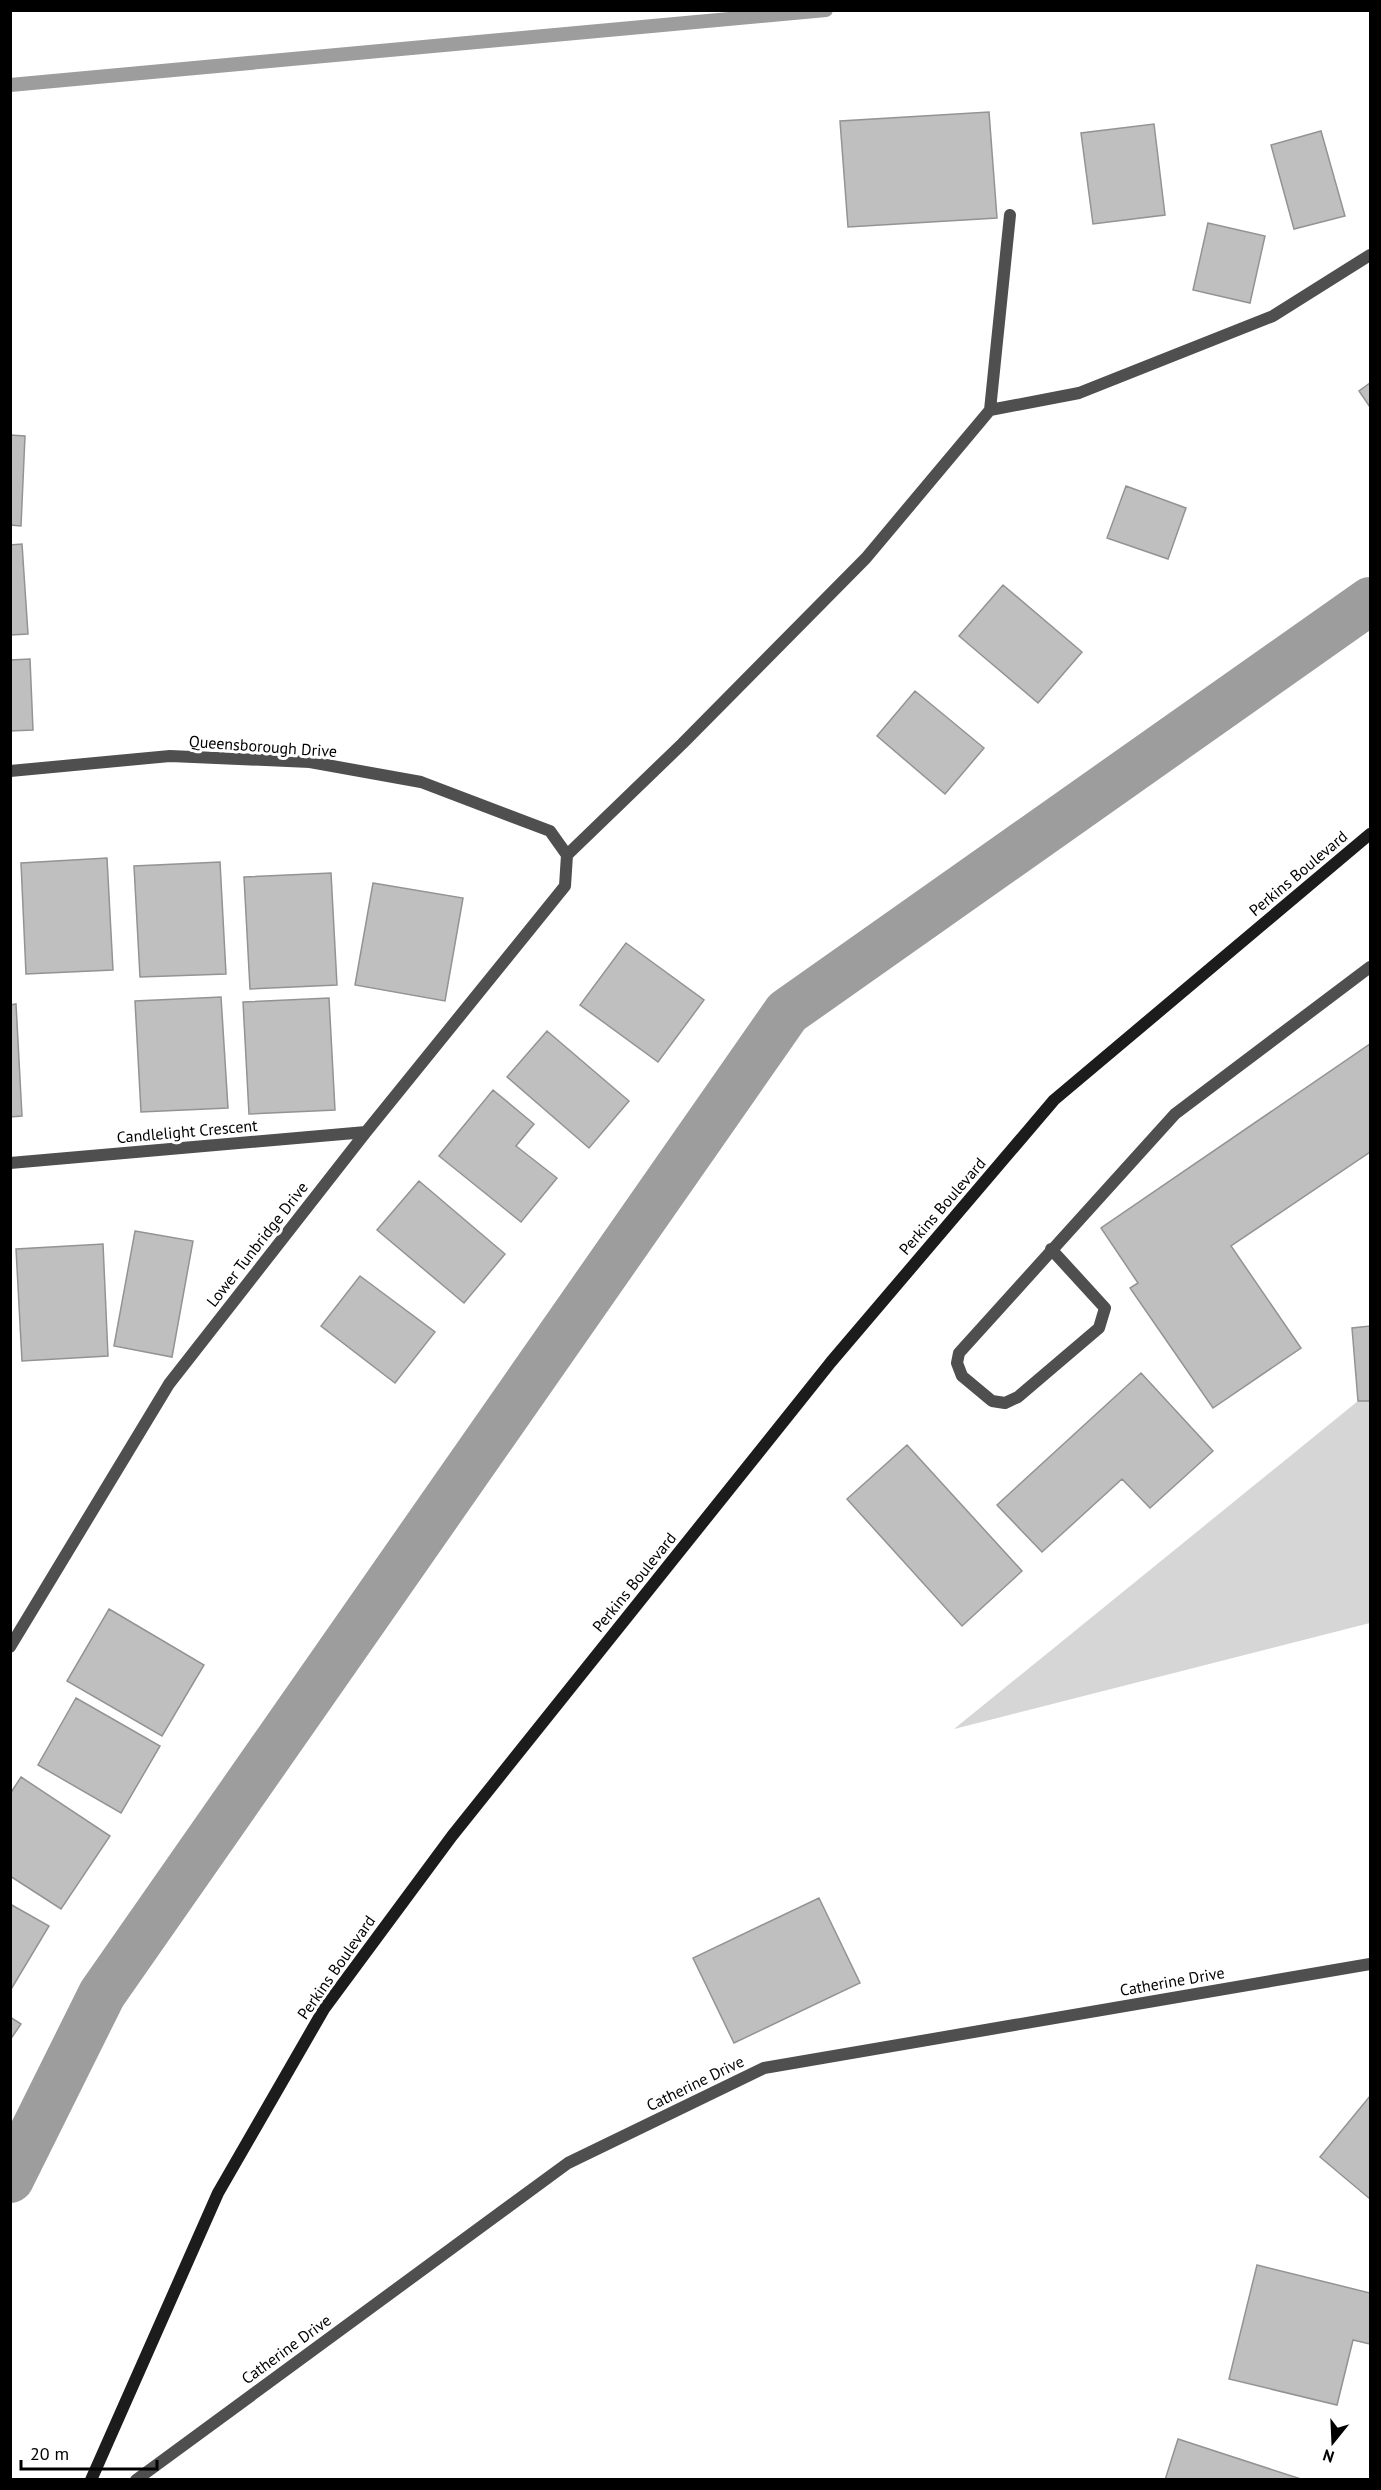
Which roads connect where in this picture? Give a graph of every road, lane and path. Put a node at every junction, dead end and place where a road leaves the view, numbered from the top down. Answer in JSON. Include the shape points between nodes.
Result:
{"nodes":[{"id":1,"x":1010,"y":214,"type":"dead end"},
{"id":2,"x":1371,"y":255,"type":"edge"},
{"id":3,"x":990,"y":410,"type":"junction"},
{"id":4,"x":10,"y":771,"type":"edge"},
{"id":5,"x":1371,"y":834,"type":"edge"},
{"id":6,"x":567,"y":855,"type":"junction"},
{"id":7,"x":1371,"y":967,"type":"edge"},
{"id":8,"x":366,"y":1132,"type":"junction"},
{"id":9,"x":10,"y":1163,"type":"edge"},
{"id":10,"x":1051,"y":1249,"type":"junction"},
{"id":11,"x":10,"y":1647,"type":"edge"},
{"id":12,"x":1371,"y":1964,"type":"edge"},
{"id":13,"x":91,"y":2480,"type":"edge"},
{"id":14,"x":136,"y":2480,"type":"edge"}],
"edges":[{"from":1,"to":3,"type":"street"},
{"from":2,"to":3,"type":"street","via":[[1274,316],[1079,393]]},
{"from":3,"to":6,"type":"street","via":[[866,558]]},
{"from":4,"to":6,"type":"street","name":"Queensborough Drive","via":[[170,756],[310,762],[422,782],[550,831]]},
{"from":5,"to":13,"type":"street","name":"Perkins Boulevard","via":[[1054,1100],[831,1362],[452,1836],[324,2009],[218,2193]]},
{"from":6,"to":8,"type":"street","name":"Lower Tunbridge Drive","via":[[565,886]]},
{"from":7,"to":10,"type":"street","via":[[1175,1114]]},
{"from":8,"to":9,"type":"street","name":"Candlelight Crescent"},
{"from":8,"to":11,"type":"street","name":"Lower Tunbridge Drive","via":[[169,1384]]},
{"from":10,"to":10,"type":"street","via":[[1105,1308],[1104,1317],[1099,1328],[1018,1397],[1005,1404],[992,1401],[962,1376],[957,1363],[959,1353]]},
{"from":12,"to":14,"type":"street","name":"Catherine Drive","via":[[764,2068],[568,2163]]}]}
